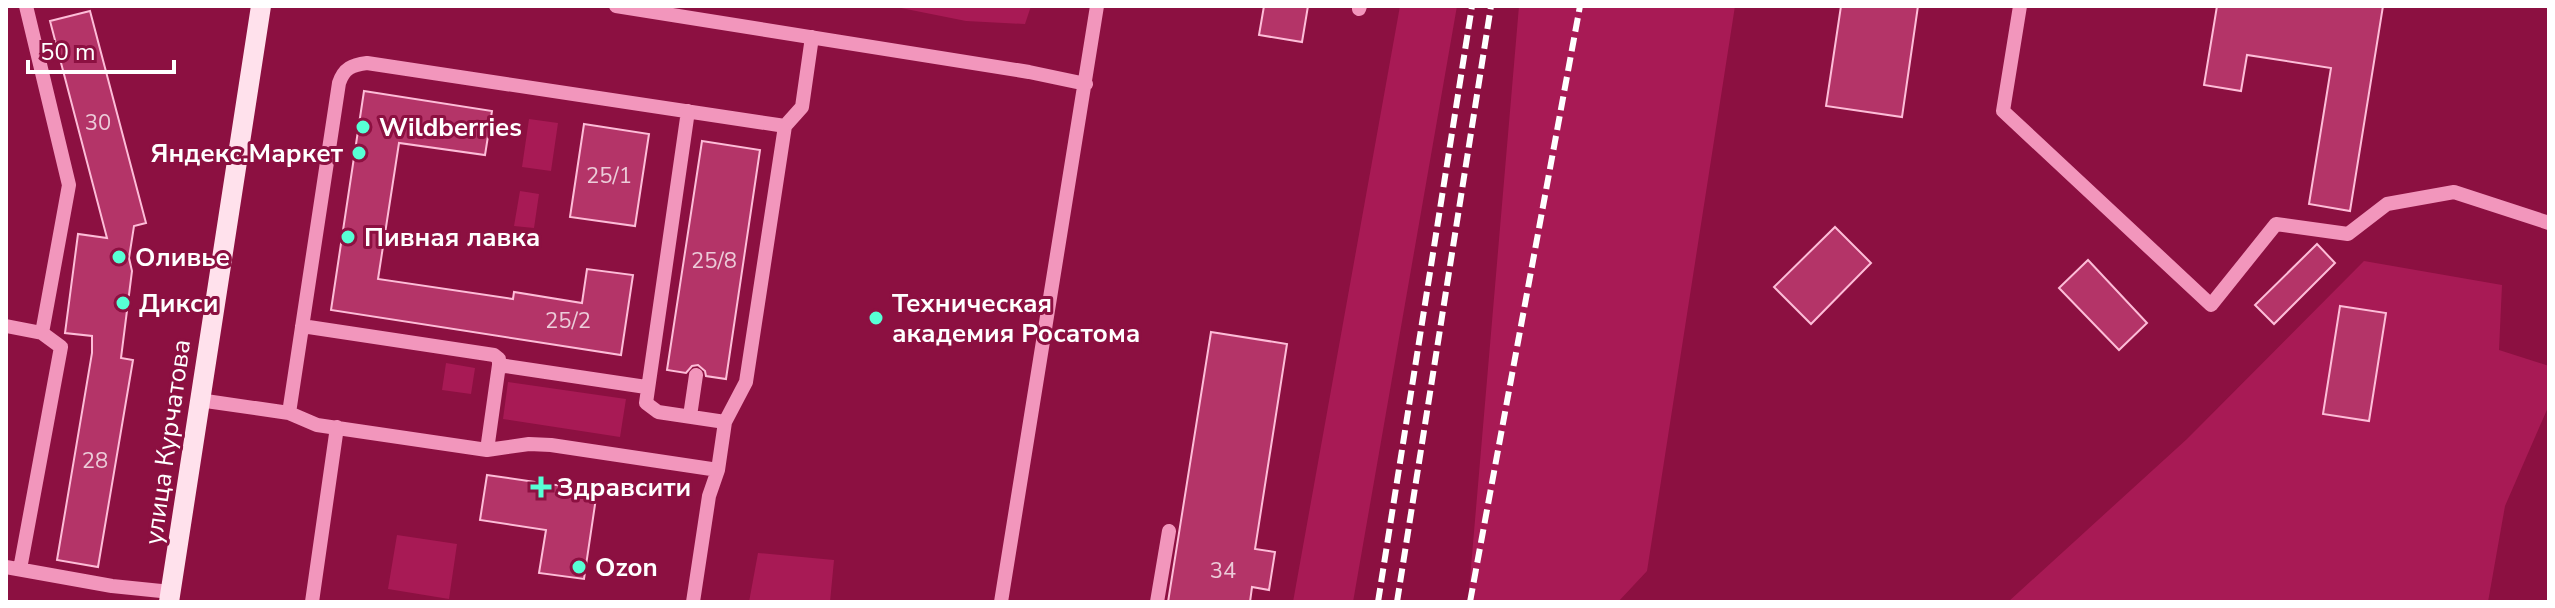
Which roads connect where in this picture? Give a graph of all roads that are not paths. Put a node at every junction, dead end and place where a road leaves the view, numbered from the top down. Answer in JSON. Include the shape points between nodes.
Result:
{"nodes":[{"id":1,"x":26,"y":6,"type":"edge"},
{"id":2,"x":261,"y":6,"type":"edge"},
{"id":3,"x":616,"y":6,"type":"edge"},
{"id":4,"x":1097,"y":6,"type":"edge"},
{"id":5,"x":2020,"y":6,"type":"edge"},
{"id":6,"x":812,"y":37,"type":"junction"},
{"id":7,"x":1086,"y":84,"type":"junction"},
{"id":8,"x":688,"y":111,"type":"junction"},
{"id":9,"x":785,"y":126,"type":"junction"},
{"id":10,"x":2549,"y":223,"type":"edge"},
{"id":11,"x":6,"y":326,"type":"edge"},
{"id":12,"x":302,"y":326,"type":"junction"},
{"id":13,"x":42,"y":333,"type":"junction"},
{"id":14,"x":499,"y":365,"type":"junction"},
{"id":15,"x":696,"y":375,"type":"dead end"},
{"id":16,"x":646,"y":387,"type":"junction"},
{"id":17,"x":199,"y":400,"type":"junction"},
{"id":18,"x":289,"y":413,"type":"junction"},
{"id":19,"x":690,"y":416,"type":"junction"},
{"id":20,"x":725,"y":422,"type":"junction"},
{"id":21,"x":337,"y":427,"type":"junction"},
{"id":22,"x":487,"y":450,"type":"junction"},
{"id":23,"x":718,"y":470,"type":"junction"},
{"id":24,"x":1169,"y":531,"type":"dead end"},
{"id":25,"x":13,"y":568,"type":"edge"},
{"id":26,"x":170,"y":597,"type":"edge"},
{"id":27,"x":312,"y":602,"type":"edge"},
{"id":28,"x":693,"y":602,"type":"edge"},
{"id":29,"x":1001,"y":602,"type":"edge"},
{"id":30,"x":1157,"y":602,"type":"edge"}],
"edges":[{"from":1,"to":13,"type":"street","via":[[69,185]]},
{"from":2,"to":17,"type":"main road","name":"улица Курчатова"},
{"from":3,"to":6,"type":"street"},
{"from":4,"to":7,"type":"street"},
{"from":5,"to":10,"type":"street","via":[[2003,111],[2211,305],[2276,224],[2348,234],[2387,204],[2454,192]]},
{"from":6,"to":7,"type":"street"},
{"from":6,"to":9,"type":"street","via":[[802,107]]},
{"from":7,"to":29,"type":"street"},
{"from":8,"to":9,"type":"street"},
{"from":8,"to":12,"type":"street","via":[[367,63],[352,65],[339,83]]},
{"from":8,"to":16,"type":"street"},
{"from":9,"to":20,"type":"street","via":[[746,382]]},
{"from":11,"to":13,"type":"street"},
{"from":12,"to":14,"type":"street","via":[[494,355]]},
{"from":12,"to":18,"type":"street"},
{"from":13,"to":25,"type":"street","via":[[61,347]]},
{"from":14,"to":16,"type":"street"},
{"from":14,"to":22,"type":"street"},
{"from":15,"to":19,"type":"street"},
{"from":16,"to":19,"type":"street","via":[[650,408]]},
{"from":17,"to":18,"type":"street"},
{"from":17,"to":26,"type":"main road","name":"улица Курчатова"},
{"from":18,"to":21,"type":"street"},
{"from":19,"to":20,"type":"street"},
{"from":20,"to":23,"type":"street"},
{"from":21,"to":22,"type":"street"},
{"from":21,"to":27,"type":"street"},
{"from":22,"to":23,"type":"street","via":[[551,445]]},
{"from":23,"to":28,"type":"street","via":[[709,496]]},
{"from":24,"to":30,"type":"street"},
{"from":25,"to":26,"type":"street"}]}
